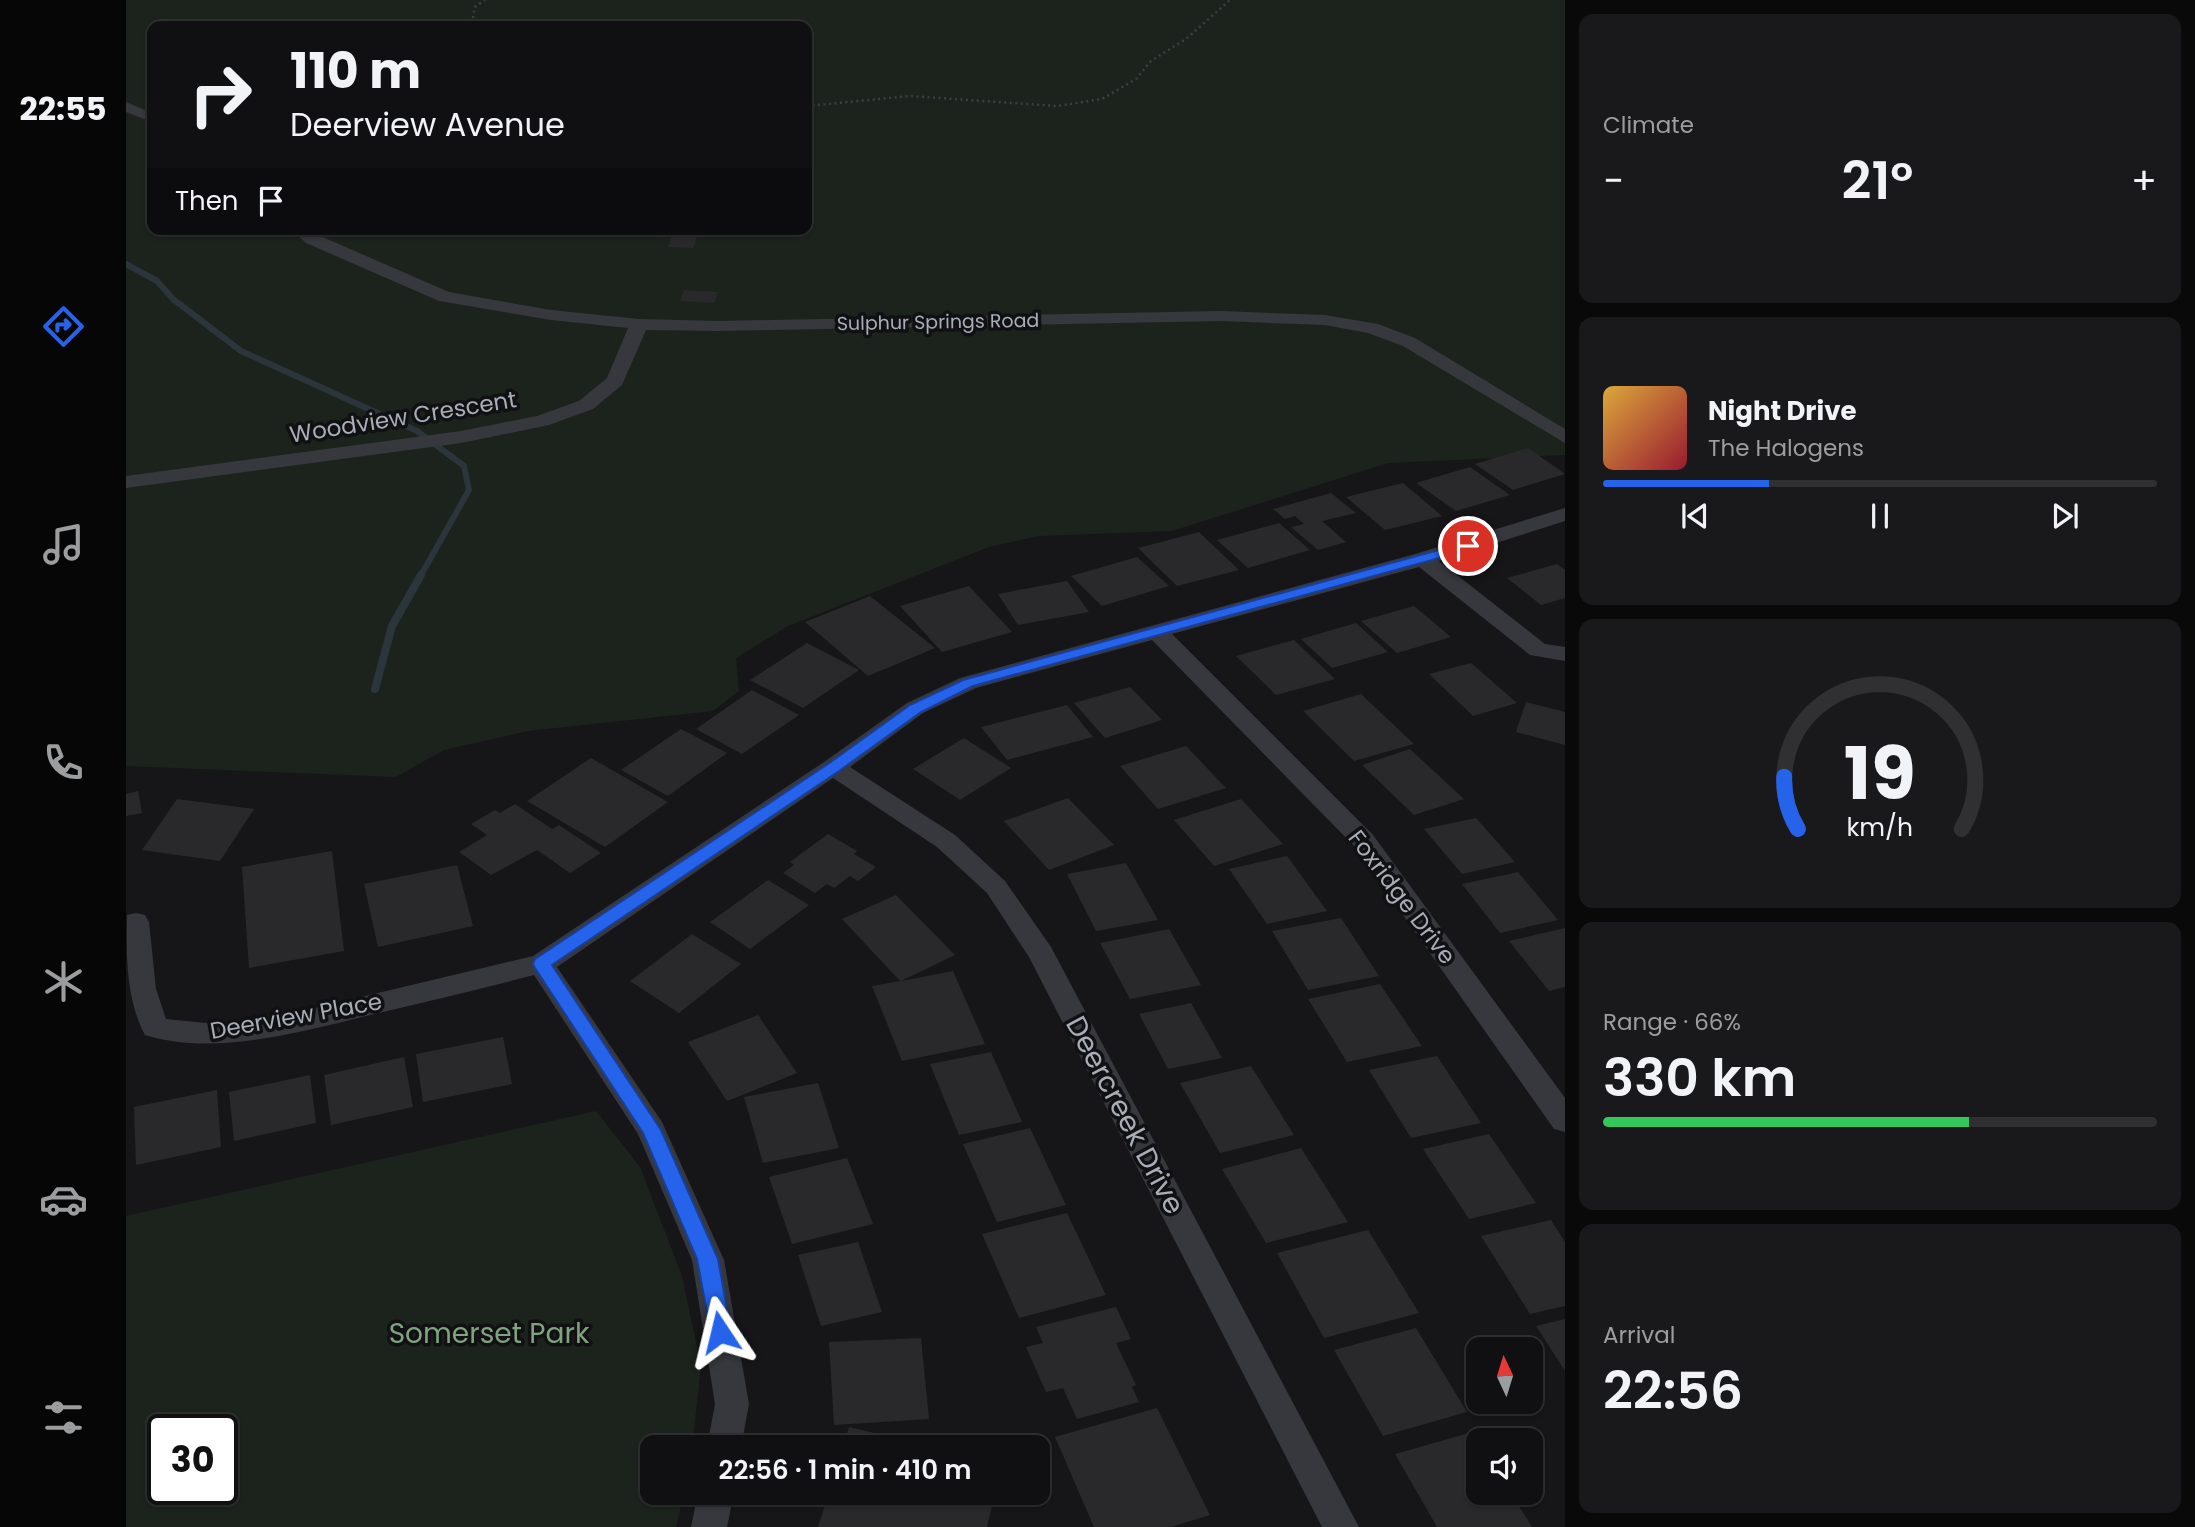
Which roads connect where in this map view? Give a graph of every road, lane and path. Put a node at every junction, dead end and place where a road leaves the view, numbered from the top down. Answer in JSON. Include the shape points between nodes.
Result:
{"nodes":[{"id":1,"x":485,"y":0,"type":"edge"},
{"id":2,"x":1230,"y":0,"type":"edge"},
{"id":3,"x":477,"y":21,"type":"edge"},
{"id":4,"x":126,"y":106,"type":"edge"},
{"id":5,"x":812,"y":106,"type":"edge"},
{"id":6,"x":147,"y":116,"type":"edge"},
{"id":7,"x":307,"y":235,"type":"edge"},
{"id":8,"x":639,"y":324,"type":"junction"},
{"id":9,"x":1565,"y":438,"type":"edge"},
{"id":10,"x":126,"y":482,"type":"edge"},
{"id":11,"x":1565,"y":514,"type":"edge"},
{"id":12,"x":1423,"y":559,"type":"junction"},
{"id":13,"x":1158,"y":633,"type":"junction"},
{"id":14,"x":1565,"y":654,"type":"edge"},
{"id":15,"x":833,"y":767,"type":"junction"},
{"id":16,"x":136,"y":922,"type":"dead end"},
{"id":17,"x":541,"y":964,"type":"junction"},
{"id":18,"x":1565,"y":1121,"type":"edge"},
{"id":19,"x":726,"y":1435,"type":"edge"},
{"id":20,"x":714,"y":1505,"type":"edge"},
{"id":21,"x":709,"y":1527,"type":"edge"},
{"id":22,"x":1341,"y":1527,"type":"edge"}],
"edges":[{"from":1,"to":3,"type":"path","via":[[475,7]]},
{"from":2,"to":5,"type":"path","via":[[1186,40],[1151,61],[1136,79],[1102,99],[1036,106],[910,96]]},
{"from":4,"to":6,"type":"street"},
{"from":7,"to":8,"type":"street","name":"Sulphur Springs Road","via":[[445,297]]},
{"from":8,"to":9,"type":"street","name":"Sulphur Springs Road","via":[[1221,316],[1325,320],[1372,328],[1409,342]]},
{"from":8,"to":10,"type":"street","name":"Woodview Crescent","via":[[615,381],[586,405],[541,421],[461,437]]},
{"from":11,"to":12,"type":"street"},
{"from":12,"to":13,"type":"street"},
{"from":12,"to":14,"type":"street","via":[[1538,650]]},
{"from":13,"to":15,"type":"street","via":[[968,683],[915,708]]},
{"from":13,"to":18,"type":"street","name":"Foxridge Drive","via":[[1364,841]]},
{"from":15,"to":17,"type":"street"},
{"from":15,"to":22,"type":"street","name":"Deercreek Drive","via":[[946,841],[996,887],[1011,909],[1041,954]]},
{"from":16,"to":17,"type":"street","name":"Deerview Place","via":[[142,989],[155,1028],[216,1034],[316,1017]]},
{"from":17,"to":19,"type":"street","via":[[652,1130],[708,1259],[732,1404]]},
{"from":20,"to":21,"type":"street"}]}
